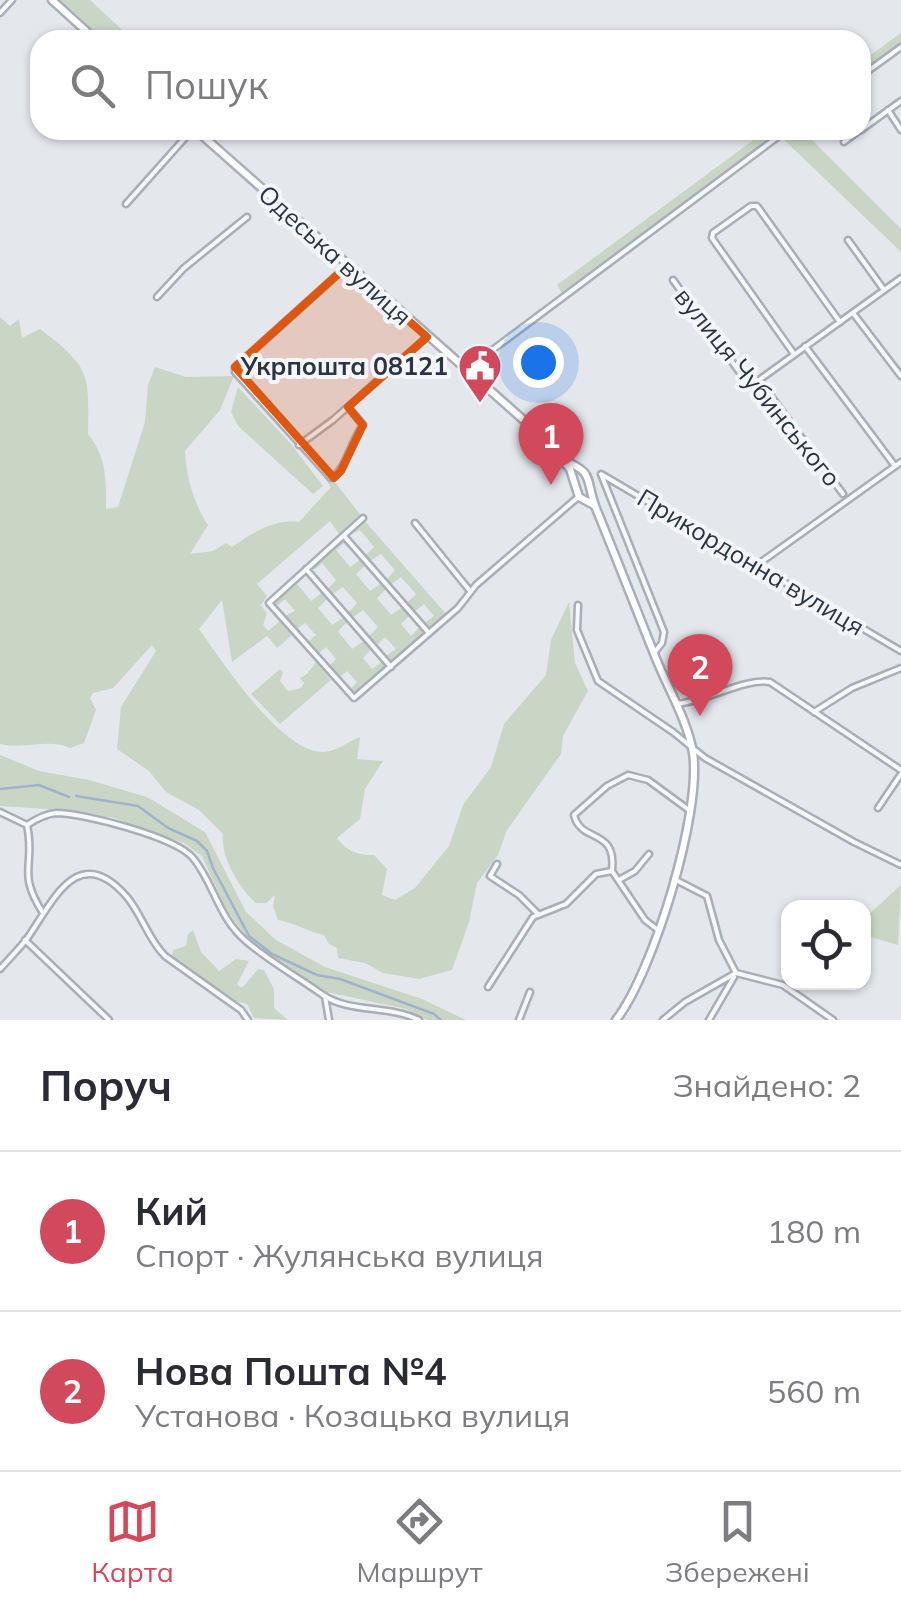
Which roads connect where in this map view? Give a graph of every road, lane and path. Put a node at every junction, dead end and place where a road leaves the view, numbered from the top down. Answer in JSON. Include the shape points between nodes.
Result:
{"nodes":[{"id":1,"x":12,"y":0,"type":"edge"},
{"id":2,"x":52,"y":0,"type":"edge"},
{"id":3,"x":0,"y":13,"type":"edge"},
{"id":4,"x":85,"y":30,"type":"edge"},
{"id":5,"x":901,"y":47,"type":"edge"},
{"id":6,"x":871,"y":69,"type":"edge"},
{"id":7,"x":901,"y":100,"type":"edge"},
{"id":8,"x":888,"y":110,"type":"junction"},
{"id":9,"x":871,"y":123,"type":"edge"},
{"id":10,"x":901,"y":130,"type":"edge"},
{"id":11,"x":185,"y":140,"type":"edge"},
{"id":12,"x":205,"y":140,"type":"edge"},
{"id":13,"x":774,"y":140,"type":"edge"},
{"id":14,"x":847,"y":140,"type":"edge"},
{"id":15,"x":844,"y":142,"type":"dead end"},
{"id":16,"x":126,"y":204,"type":"dead end"},
{"id":17,"x":247,"y":217,"type":"dead end"},
{"id":18,"x":848,"y":240,"type":"dead end"},
{"id":19,"x":347,"y":266,"type":"junction"},
{"id":20,"x":901,"y":278,"type":"edge"},
{"id":21,"x":673,"y":280,"type":"dead end"},
{"id":22,"x":884,"y":290,"type":"junction"},
{"id":23,"x":156,"y":296,"type":"dead end"},
{"id":24,"x":852,"y":312,"type":"junction"},
{"id":25,"x":840,"y":322,"type":"junction"},
{"id":26,"x":426,"y":337,"type":"junction"},
{"id":27,"x":804,"y":346,"type":"junction"},
{"id":28,"x":794,"y":354,"type":"junction"},
{"id":29,"x":470,"y":375,"type":"junction"},
{"id":30,"x":901,"y":376,"type":"edge"},
{"id":31,"x":758,"y":380,"type":"junction"},
{"id":32,"x":348,"y":407,"type":"junction"},
{"id":33,"x":299,"y":446,"type":"junction"},
{"id":34,"x":901,"y":462,"type":"edge"},
{"id":35,"x":894,"y":466,"type":"junction"},
{"id":36,"x":579,"y":470,"type":"junction"},
{"id":37,"x":600,"y":474,"type":"junction"},
{"id":38,"x":591,"y":493,"type":"junction"},
{"id":39,"x":842,"y":494,"type":"dead end"},
{"id":40,"x":581,"y":498,"type":"junction"},
{"id":41,"x":595,"y":506,"type":"junction"},
{"id":42,"x":363,"y":518,"type":"dead end"},
{"id":43,"x":416,"y":523,"type":"dead end"},
{"id":44,"x":344,"y":536,"type":"junction"},
{"id":45,"x":757,"y":566,"type":"junction"},
{"id":46,"x":306,"y":568,"type":"junction"},
{"id":47,"x":470,"y":592,"type":"junction"},
{"id":48,"x":578,"y":605,"type":"dead end"},
{"id":49,"x":429,"y":633,"type":"junction"},
{"id":50,"x":901,"y":651,"type":"edge"},
{"id":51,"x":654,"y":653,"type":"junction"},
{"id":52,"x":390,"y":666,"type":"junction"},
{"id":53,"x":901,"y":668,"type":"edge"},
{"id":54,"x":675,"y":704,"type":"junction"},
{"id":55,"x":814,"y":712,"type":"junction"},
{"id":56,"x":692,"y":748,"type":"junction"},
{"id":57,"x":901,"y":772,"type":"edge"},
{"id":58,"x":878,"y":808,"type":"dead end"},
{"id":59,"x":689,"y":810,"type":"junction"},
{"id":60,"x":0,"y":812,"type":"edge"},
{"id":61,"x":27,"y":824,"type":"junction"},
{"id":62,"x":648,"y":854,"type":"dead end"},
{"id":63,"x":497,"y":864,"type":"dead end"},
{"id":64,"x":901,"y":864,"type":"edge"},
{"id":65,"x":612,"y":871,"type":"junction"},
{"id":66,"x":674,"y":879,"type":"junction"},
{"id":67,"x":619,"y":880,"type":"junction"},
{"id":68,"x":43,"y":913,"type":"junction"},
{"id":69,"x":538,"y":914,"type":"junction"},
{"id":70,"x":660,"y":931,"type":"junction"},
{"id":71,"x":25,"y":940,"type":"junction"},
{"id":72,"x":0,"y":970,"type":"edge"},
{"id":73,"x":736,"y":973,"type":"junction"},
{"id":74,"x":488,"y":987,"type":"dead end"},
{"id":75,"x":530,"y":992,"type":"dead end"},
{"id":76,"x":325,"y":996,"type":"junction"},
{"id":77,"x":110,"y":1020,"type":"edge"},
{"id":78,"x":248,"y":1020,"type":"edge"},
{"id":79,"x":329,"y":1020,"type":"edge"},
{"id":80,"x":419,"y":1020,"type":"edge"},
{"id":81,"x":519,"y":1020,"type":"edge"},
{"id":82,"x":616,"y":1020,"type":"edge"},
{"id":83,"x":662,"y":1020,"type":"edge"},
{"id":84,"x":709,"y":1020,"type":"edge"},
{"id":85,"x":833,"y":1020,"type":"edge"}],
"edges":[{"from":1,"to":3,"type":"street"},
{"from":2,"to":4,"type":"street"},
{"from":5,"to":6,"type":"street"},
{"from":7,"to":8,"type":"street"},
{"from":8,"to":9,"type":"street"},
{"from":8,"to":10,"type":"street"},
{"from":11,"to":16,"type":"street"},
{"from":12,"to":19,"type":"street","name":"Одеська вулиця"},
{"from":13,"to":29,"type":"street","via":[[487,354]]},
{"from":14,"to":15,"type":"street"},
{"from":17,"to":23,"type":"street"},
{"from":18,"to":22,"type":"street"},
{"from":19,"to":26,"type":"street","name":"Одеська вулиця"},
{"from":19,"to":33,"type":"street","via":[[235,367]]},
{"from":20,"to":22,"type":"street"},
{"from":21,"to":31,"type":"street","name":"вулиця Чубинського","via":[[746,380]]},
{"from":22,"to":24,"type":"street"},
{"from":24,"to":25,"type":"street"},
{"from":24,"to":30,"type":"street"},
{"from":25,"to":27,"type":"street"},
{"from":25,"to":28,"type":"street","via":[[751,206],[712,238]]},
{"from":26,"to":29,"type":"street","name":"Одеська вулиця"},
{"from":26,"to":32,"type":"street"},
{"from":27,"to":28,"type":"street"},
{"from":27,"to":35,"type":"street"},
{"from":28,"to":31,"type":"street"},
{"from":29,"to":36,"type":"street","name":"Одеська вулиця"},
{"from":31,"to":39,"type":"street","name":"вулиця Чубинського"},
{"from":32,"to":33,"type":"street"},
{"from":32,"to":33,"type":"street","via":[[363,426],[334,478]]},
{"from":34,"to":35,"type":"street"},
{"from":35,"to":45,"type":"street"},
{"from":36,"to":37,"type":"street","name":"Прикордонна вулиця"},
{"from":36,"to":38,"type":"street"},
{"from":36,"to":40,"type":"street"},
{"from":37,"to":45,"type":"street","name":"Прикордонна вулиця"},
{"from":37,"to":51,"type":"street","name":"Прикордонна вулиця","via":[[664,632]]},
{"from":38,"to":40,"type":"street"},
{"from":38,"to":41,"type":"street"},
{"from":40,"to":41,"type":"street"},
{"from":40,"to":47,"type":"street"},
{"from":41,"to":51,"type":"street"},
{"from":42,"to":44,"type":"street"},
{"from":43,"to":47,"type":"street"},
{"from":44,"to":46,"type":"street"},
{"from":44,"to":49,"type":"street"},
{"from":45,"to":50,"type":"street","name":"Прикордонна вулиця"},
{"from":46,"to":52,"type":"street"},
{"from":46,"to":52,"type":"street","via":[[270,606],[354,698]]},
{"from":47,"to":49,"type":"street"},
{"from":48,"to":56,"type":"street","via":[[577,630],[598,681]]},
{"from":49,"to":52,"type":"street"},
{"from":51,"to":54,"type":"street"},
{"from":53,"to":55,"type":"street"},
{"from":54,"to":55,"type":"street","via":[[764,681]]},
{"from":54,"to":56,"type":"street"},
{"from":55,"to":57,"type":"street"},
{"from":56,"to":59,"type":"street"},
{"from":56,"to":64,"type":"street"},
{"from":57,"to":58,"type":"street"},
{"from":59,"to":65,"type":"street","via":[[638,776],[608,786],[574,818],[610,847]]},
{"from":59,"to":66,"type":"street"},
{"from":60,"to":61,"type":"street"},
{"from":61,"to":68,"type":"street","via":[[28,886]]},
{"from":61,"to":76,"type":"street","via":[[63,814],[120,824],[183,848],[236,931]]},
{"from":62,"to":67,"type":"street"},
{"from":63,"to":69,"type":"street","via":[[490,876]]},
{"from":65,"to":67,"type":"street"},
{"from":65,"to":69,"type":"street","via":[[596,874],[566,904]]},
{"from":66,"to":70,"type":"street"},
{"from":66,"to":73,"type":"street","via":[[707,896]]},
{"from":67,"to":70,"type":"street"},
{"from":68,"to":71,"type":"street"},
{"from":68,"to":78,"type":"street","via":[[72,879],[91,874],[108,880],[165,956]]},
{"from":69,"to":74,"type":"street"},
{"from":70,"to":82,"type":"street"},
{"from":71,"to":72,"type":"street"},
{"from":71,"to":77,"type":"street"},
{"from":73,"to":83,"type":"street"},
{"from":73,"to":84,"type":"street"},
{"from":73,"to":85,"type":"street","via":[[784,986]]},
{"from":75,"to":81,"type":"street"},
{"from":76,"to":79,"type":"street"},
{"from":76,"to":80,"type":"street"}]}
